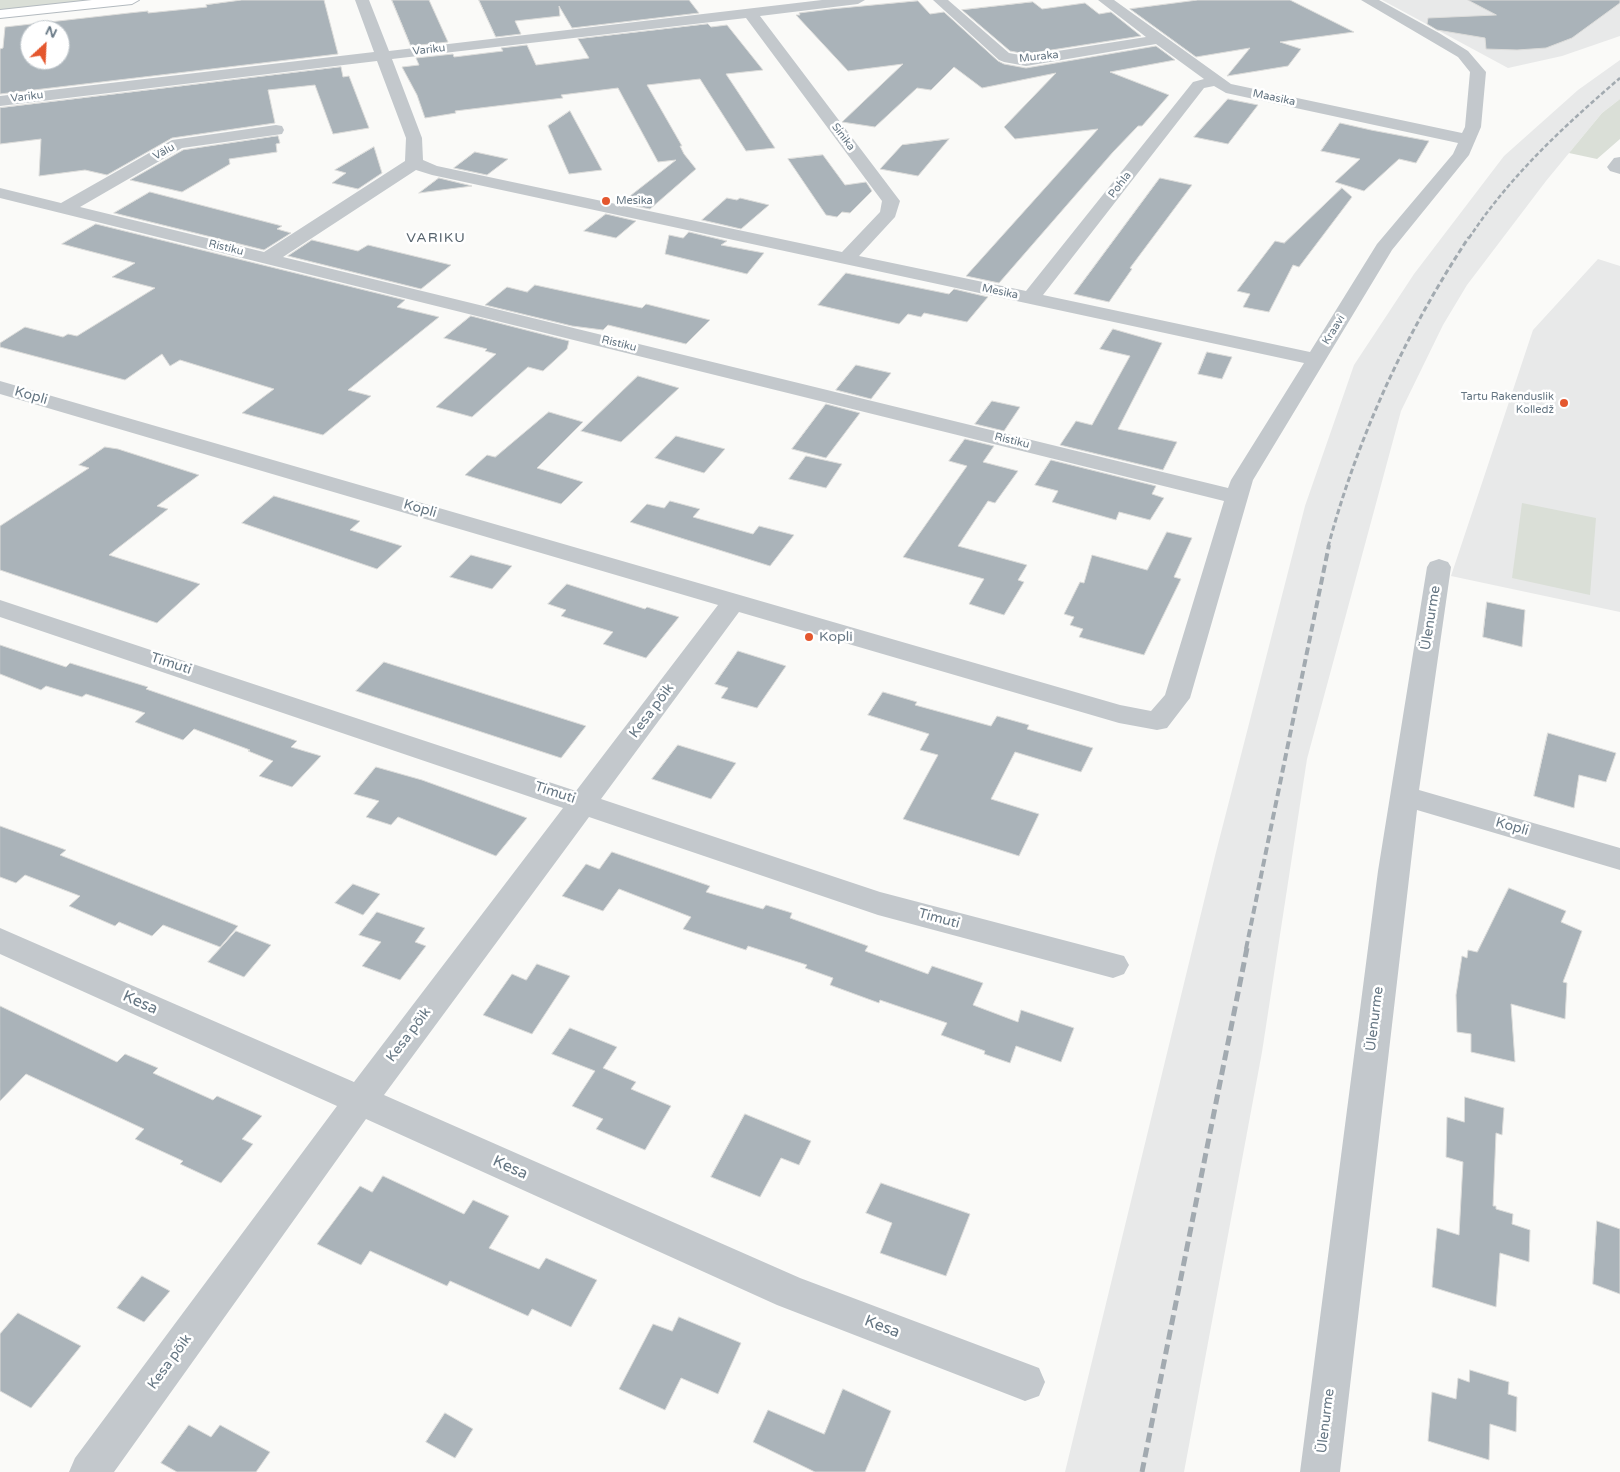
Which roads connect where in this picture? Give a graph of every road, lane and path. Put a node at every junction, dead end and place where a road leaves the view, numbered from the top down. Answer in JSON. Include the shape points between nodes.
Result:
{"nodes":[{"id":1,"x":132,"y":0,"type":"edge"},
{"id":2,"x":362,"y":0,"type":"edge"},
{"id":3,"x":858,"y":0,"type":"edge"},
{"id":4,"x":940,"y":0,"type":"edge"},
{"id":5,"x":1105,"y":0,"type":"edge"},
{"id":6,"x":1368,"y":0,"type":"edge"},
{"id":7,"x":750,"y":13,"type":"junction"},
{"id":8,"x":0,"y":14,"type":"edge"},
{"id":9,"x":1159,"y":39,"type":"junction"},
{"id":10,"x":383,"y":56,"type":"junction"},
{"id":11,"x":1216,"y":81,"type":"junction"},
{"id":12,"x":0,"y":100,"type":"edge"},
{"id":13,"x":276,"y":130,"type":"dead end"},
{"id":14,"x":1469,"y":140,"type":"junction"},
{"id":15,"x":414,"y":163,"type":"junction"},
{"id":16,"x":0,"y":193,"type":"edge"},
{"id":17,"x":65,"y":208,"type":"junction"},
{"id":18,"x":268,"y":258,"type":"junction"},
{"id":19,"x":846,"y":259,"type":"junction"},
{"id":20,"x":1030,"y":299,"type":"junction"},
{"id":21,"x":1316,"y":359,"type":"junction"},
{"id":22,"x":0,"y":387,"type":"edge"},
{"id":23,"x":1238,"y":497,"type":"junction"},
{"id":24,"x":1439,"y":567,"type":"dead end"},
{"id":25,"x":734,"y":601,"type":"junction"},
{"id":26,"x":0,"y":608,"type":"edge"},
{"id":27,"x":1157,"y":721,"type":"joint"},
{"id":28,"x":1404,"y":796,"type":"junction"},
{"id":29,"x":583,"y":803,"type":"junction"},
{"id":30,"x":1620,"y":859,"type":"edge"},
{"id":31,"x":0,"y":940,"type":"edge"},
{"id":32,"x":1113,"y":964,"type":"dead end"},
{"id":33,"x":360,"y":1101,"type":"junction"},
{"id":34,"x":1025,"y":1382,"type":"dead end"},
{"id":35,"x":89,"y":1472,"type":"edge"},
{"id":36,"x":1320,"y":1472,"type":"edge"}],
"edges":[{"from":1,"to":8,"type":"street"},
{"from":2,"to":10,"type":"street"},
{"from":3,"to":7,"type":"street","name":"Variku"},
{"from":4,"to":9,"type":"street","name":"Muraka","via":[[1004,57],[1014,60],[1026,61]]},
{"from":5,"to":9,"type":"street","name":"Maasika"},
{"from":6,"to":14,"type":"street","name":"Kraavi","via":[[1463,54],[1478,72]]},
{"from":7,"to":10,"type":"street","name":"Variku"},
{"from":7,"to":19,"type":"street","name":"Sinika","via":[[891,201],[889,213]]},
{"from":9,"to":11,"type":"street","name":"Maasika"},
{"from":10,"to":12,"type":"street","name":"Variku"},
{"from":10,"to":15,"type":"street","via":[[414,138]]},
{"from":11,"to":14,"type":"street","name":"Maasika","via":[[1226,88]]},
{"from":11,"to":20,"type":"street","name":"Pohla","via":[[1199,85]]},
{"from":13,"to":17,"type":"street","name":"Välu","via":[[178,144]]},
{"from":14,"to":21,"type":"street","name":"Kraavi","via":[[1461,155],[1384,248]]},
{"from":15,"to":18,"type":"street"},
{"from":15,"to":19,"type":"street","name":"Mesika","via":[[538,194]]},
{"from":16,"to":17,"type":"street","name":"Ristiku"},
{"from":17,"to":18,"type":"street","name":"Ristiku"},
{"from":18,"to":23,"type":"street","name":"Ristiku"},
{"from":19,"to":20,"type":"street","name":"Mesika"},
{"from":20,"to":21,"type":"street","name":"Mesika"},
{"from":21,"to":23,"type":"street","name":"Kraavi","via":[[1242,480]]},
{"from":22,"to":25,"type":"street","name":"Kopli"},
{"from":23,"to":27,"type":"street","name":"Kraavi","via":[[1177,698]]},
{"from":24,"to":28,"type":"street","name":"Ülenurme"},
{"from":25,"to":27,"type":"street","name":"Kopli","via":[[1119,714]]},
{"from":25,"to":29,"type":"street","name":"Kesa põik"},
{"from":26,"to":29,"type":"street","name":"Timuti"},
{"from":28,"to":30,"type":"street","name":"Kopli"},
{"from":28,"to":36,"type":"street","name":"Ülenurme"},
{"from":29,"to":32,"type":"street","name":"Timuti","via":[[878,903]]},
{"from":29,"to":33,"type":"street","name":"Kesa põik"},
{"from":31,"to":33,"type":"street","name":"Kesa"},
{"from":33,"to":34,"type":"street","name":"Kesa","via":[[790,1292]]},
{"from":33,"to":35,"type":"street","name":"Kesa põik"}]}
